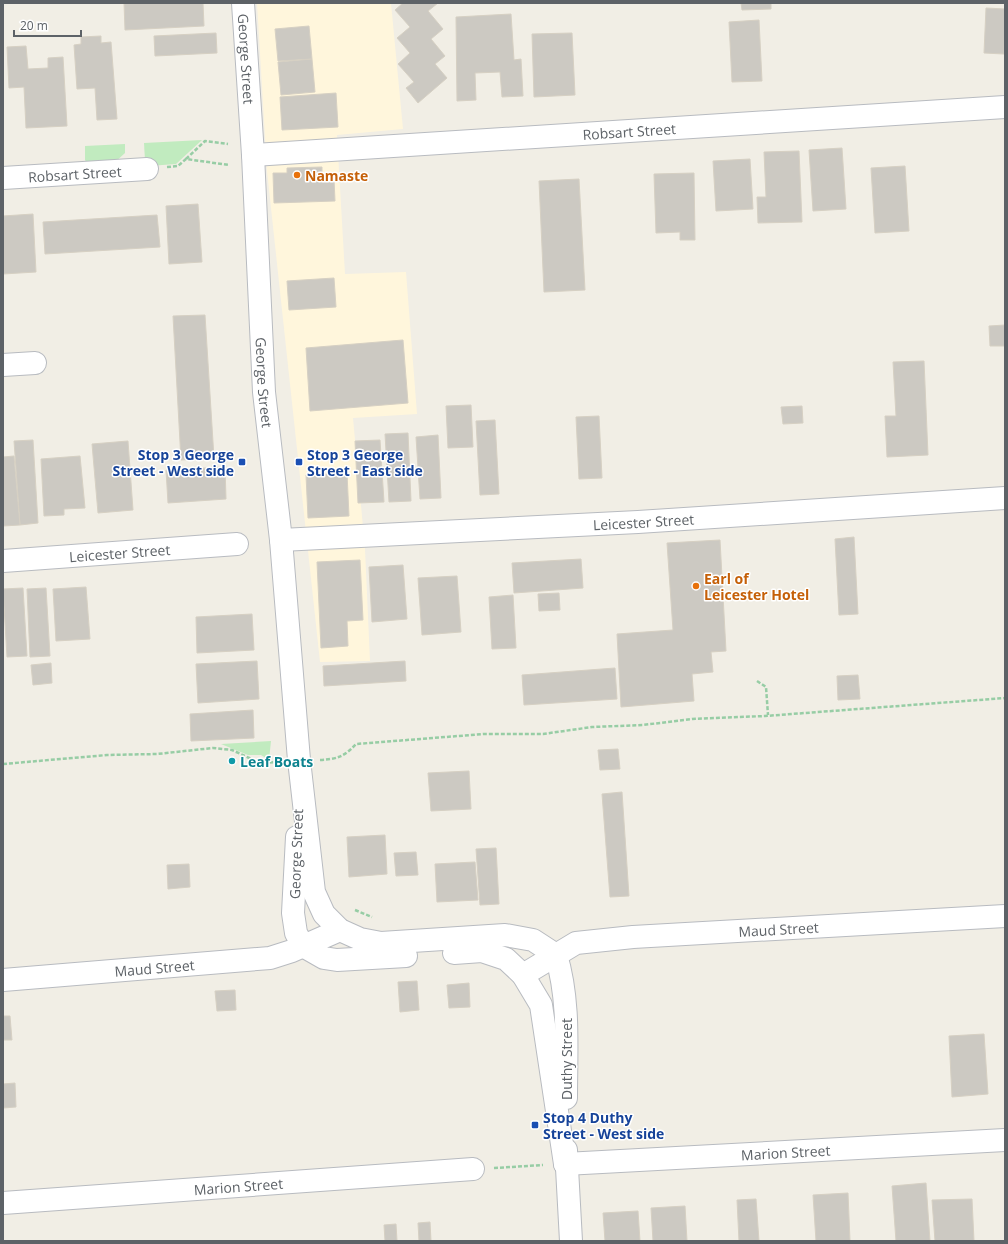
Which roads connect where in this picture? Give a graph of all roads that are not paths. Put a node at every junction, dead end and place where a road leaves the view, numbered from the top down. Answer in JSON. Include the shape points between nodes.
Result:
{"nodes":[{"id":1,"x":243,"y":3,"type":"edge"},
{"id":2,"x":1005,"y":107,"type":"edge"},
{"id":3,"x":253,"y":155,"type":"junction"},
{"id":4,"x":147,"y":169,"type":"road end"},
{"id":5,"x":3,"y":178,"type":"edge"},
{"id":6,"x":35,"y":363,"type":"dead end"},
{"id":7,"x":3,"y":365,"type":"edge"},
{"id":8,"x":1005,"y":498,"type":"edge"},
{"id":9,"x":281,"y":540,"type":"junction"},
{"id":10,"x":237,"y":544,"type":"dead end"},
{"id":11,"x":3,"y":561,"type":"edge"},
{"id":12,"x":299,"y":760,"type":"junction"},
{"id":13,"x":1005,"y":916,"type":"edge"},
{"id":14,"x":340,"y":930,"type":"junction"},
{"id":15,"x":303,"y":946,"type":"junction"},
{"id":16,"x":556,"y":955,"type":"junction"},
{"id":17,"x":523,"y":975,"type":"junction"},
{"id":18,"x":3,"y":980,"type":"edge"},
{"id":19,"x":1005,"y":1140,"type":"edge"},
{"id":20,"x":565,"y":1164,"type":"junction"},
{"id":21,"x":473,"y":1169,"type":"road end"},
{"id":22,"x":3,"y":1203,"type":"edge"},
{"id":23,"x":571,"y":1241,"type":"edge"}],
"edges":[{"from":1,"to":3,"type":"street","name":"George Street"},
{"from":2,"to":3,"type":"street","name":"Robsart Street"},
{"from":3,"to":9,"type":"street","name":"George Street","via":[[264,392]]},
{"from":4,"to":5,"type":"street","name":"Robsart Street"},
{"from":6,"to":7,"type":"street"},
{"from":8,"to":9,"type":"street","name":"Leicester Street","via":[[638,522]]},
{"from":9,"to":12,"type":"street","name":"George Street"},
{"from":10,"to":11,"type":"street","name":"Leicester Street"},
{"from":12,"to":14,"type":"street","name":"George Street","via":[[314,892],[324,914]]},
{"from":12,"to":15,"type":"street","name":"George Street","via":[[293,913],[296,933]]},
{"from":13,"to":16,"type":"street","name":"Maud Street","via":[[633,937],[576,943]]},
{"from":14,"to":15,"type":"street","name":"Maud Street"},
{"from":14,"to":16,"type":"street","via":[[360,939],[381,943],[505,936],[534,940]]},
{"from":15,"to":17,"type":"street","via":[[324,958],[337,960],[482,951],[506,960]]},
{"from":15,"to":18,"type":"street","name":"Maud Street","via":[[270,958]]},
{"from":16,"to":17,"type":"street","name":"Maud Street"},
{"from":16,"to":20,"type":"street","name":"Duthy Street","via":[[563,976],[567,1021]]},
{"from":17,"to":20,"type":"street","name":"Duthy Street","via":[[541,1005]]},
{"from":19,"to":20,"type":"street","name":"Marion Street"},
{"from":20,"to":23,"type":"street","name":"Duthy Street"},
{"from":21,"to":22,"type":"street","name":"Marion Street"}]}
